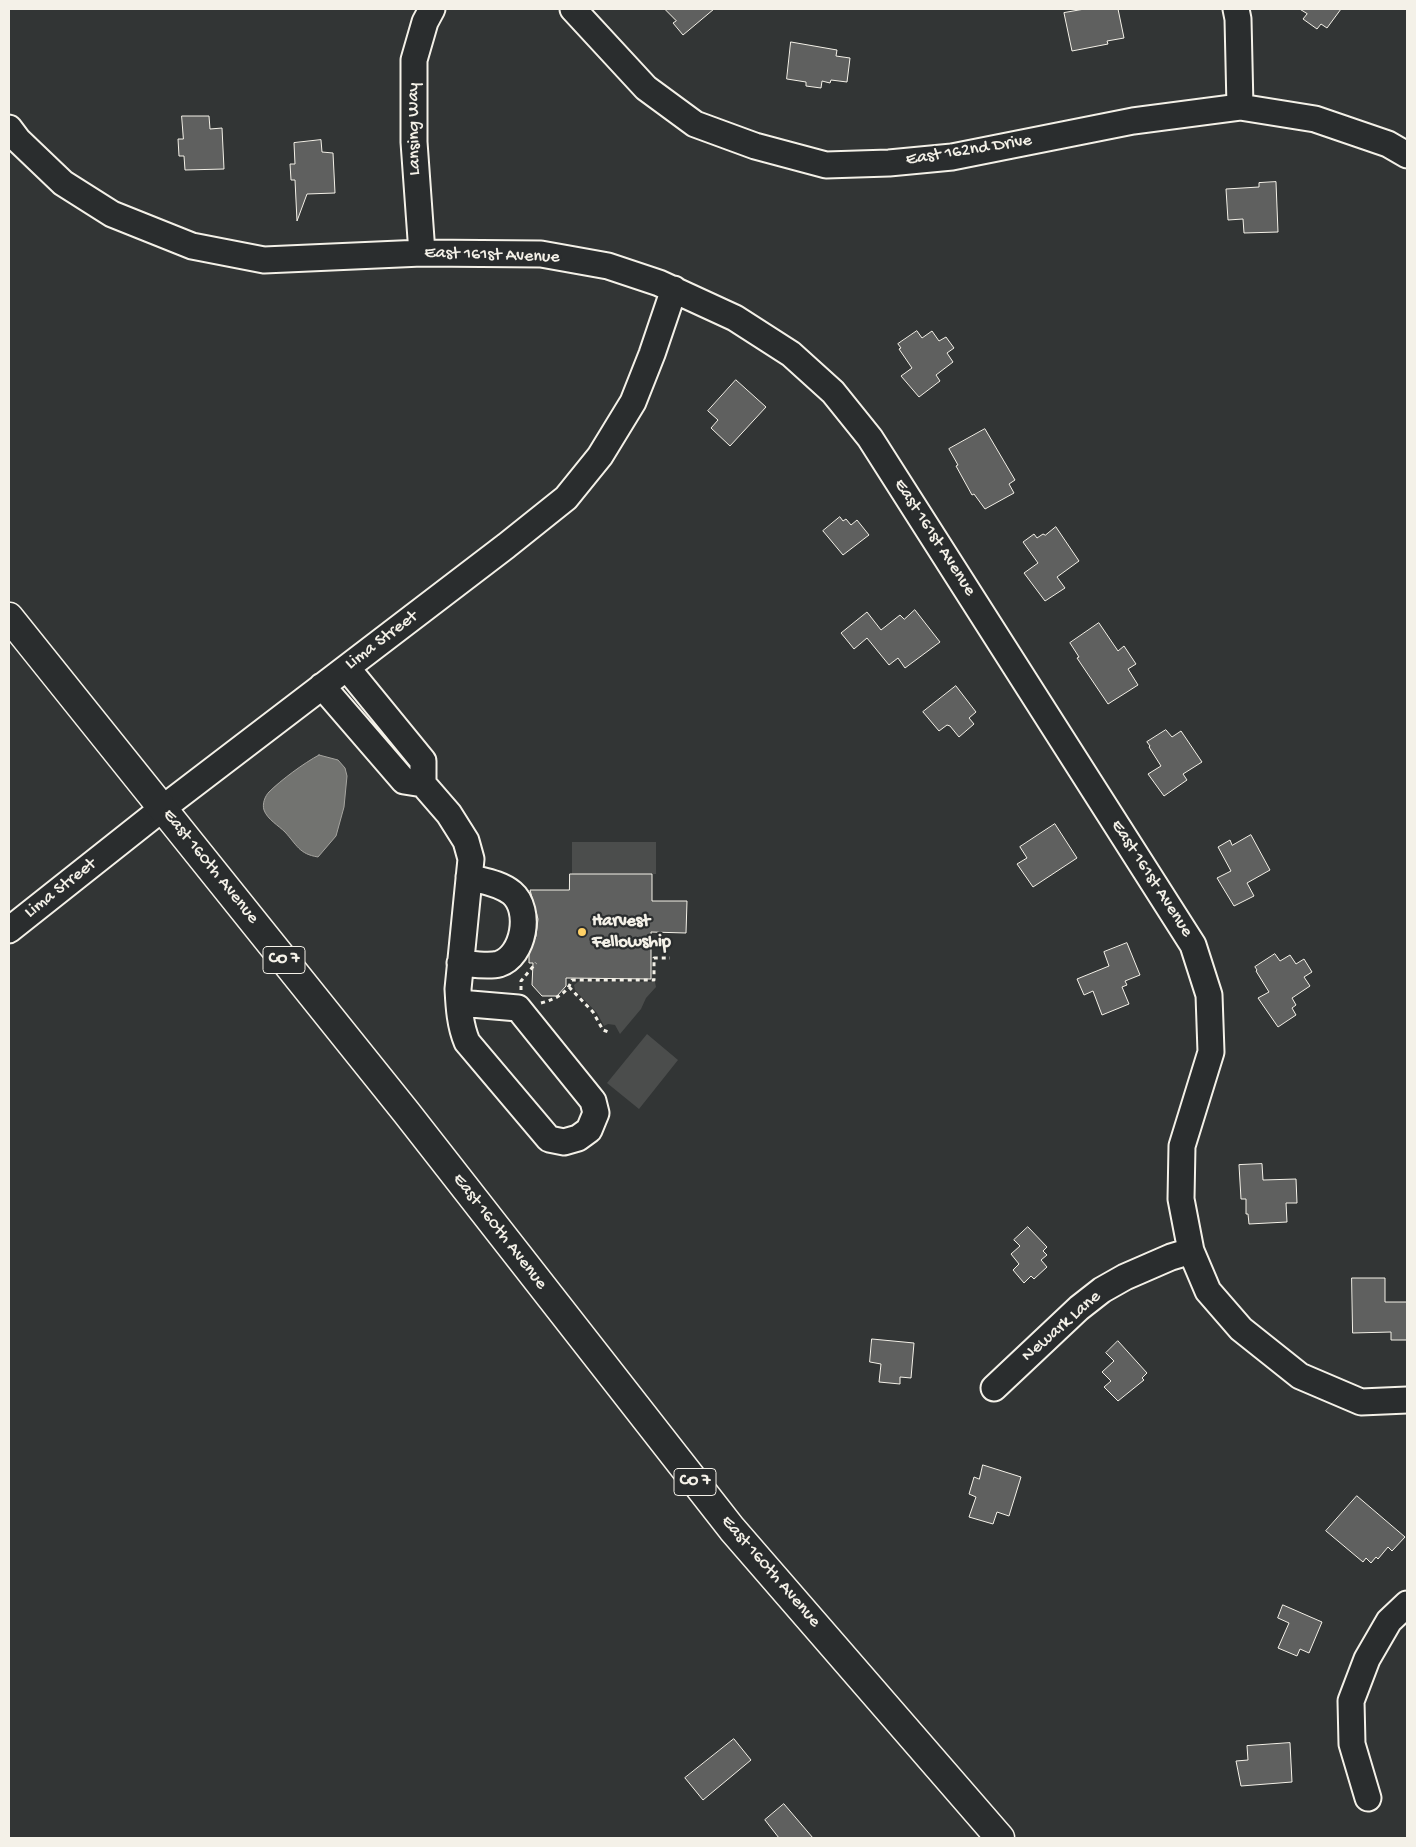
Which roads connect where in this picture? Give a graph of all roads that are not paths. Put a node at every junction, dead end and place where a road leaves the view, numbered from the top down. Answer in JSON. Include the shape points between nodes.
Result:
{"nodes":[{"id":1,"x":432,"y":9,"type":"edge"},
{"id":2,"x":573,"y":9,"type":"edge"},
{"id":3,"x":1236,"y":9,"type":"edge"},
{"id":4,"x":1240,"y":107,"type":"junction"},
{"id":5,"x":9,"y":128,"type":"edge"},
{"id":6,"x":1407,"y":155,"type":"edge"},
{"id":7,"x":422,"y":253,"type":"junction"},
{"id":8,"x":674,"y":289,"type":"junction"},
{"id":9,"x":9,"y":617,"type":"edge"},
{"id":10,"x":347,"y":668,"type":"junction"},
{"id":11,"x":322,"y":686,"type":"junction"},
{"id":12,"x":423,"y":784,"type":"junction"},
{"id":13,"x":163,"y":808,"type":"junction"},
{"id":14,"x":469,"y":877,"type":"junction"},
{"id":15,"x":9,"y":930,"type":"edge"},
{"id":16,"x":460,"y":963,"type":"junction"},
{"id":17,"x":459,"y":1003,"type":"junction"},
{"id":18,"x":1190,"y":1251,"type":"junction"},
{"id":19,"x":994,"y":1388,"type":"dead end"},
{"id":20,"x":1407,"y":1400,"type":"edge"},
{"id":21,"x":1407,"y":1604,"type":"edge"},
{"id":22,"x":1368,"y":1798,"type":"dead end"},
{"id":23,"x":1000,"y":1838,"type":"edge"}],
"edges":[{"from":1,"to":7,"type":"street","name":"Lansing Way","via":[[414,60],[414,142]]},
{"from":2,"to":4,"type":"street","name":"East 162nd Drive","via":[[646,88],[694,124],[755,146],[826,165],[952,157],[1132,121]]},
{"from":3,"to":4,"type":"street"},
{"from":4,"to":6,"type":"street","name":"East 162nd Drive","via":[[1315,119],[1388,144]]},
{"from":5,"to":7,"type":"street","name":"East 161st Avenue","via":[[63,183],[112,214],[192,246],[264,260]]},
{"from":7,"to":8,"type":"street","name":"East 161st Avenue","via":[[541,254],[608,266]]},
{"from":8,"to":10,"type":"street","name":"Lima Street","via":[[633,402],[600,456],[566,498]]},
{"from":8,"to":18,"type":"street","name":"East 161st Avenue","via":[[736,318],[791,354],[833,392],[870,438],[1193,945],[1209,995],[1211,1052],[1182,1146],[1181,1199]]},
{"from":9,"to":13,"type":"main road","name":"East 160th Avenue","number":"CO 7"},
{"from":10,"to":11,"type":"street","name":"Lima Street"},
{"from":10,"to":12,"type":"street","via":[[423,761]]},
{"from":11,"to":12,"type":"street","via":[[404,781]]},
{"from":11,"to":13,"type":"street","name":"Lima Street"},
{"from":12,"to":14,"type":"street","via":[[449,814],[466,841]]},
{"from":13,"to":15,"type":"street","name":"Lima Street"},
{"from":13,"to":23,"type":"main road","name":"East 160th Avenue","number":"CO 7","via":[[406,1112],[732,1530]]},
{"from":14,"to":16,"type":"street"},
{"from":14,"to":16,"type":"street","via":[[497,884],[512,892],[523,912],[522,939],[510,959],[497,965]]},
{"from":16,"to":17,"type":"street"},
{"from":17,"to":17,"type":"street","via":[[461,1027],[467,1042],[549,1139],[564,1142],[589,1130],[596,1113],[593,1101],[518,1008]]},
{"from":18,"to":19,"type":"street","name":"Newark Lane","via":[[1125,1277],[1102,1290],[1078,1308]]},
{"from":18,"to":20,"type":"street","name":"East 161st Avenue","via":[[1208,1291],[1241,1329],[1300,1376],[1361,1402]]},
{"from":21,"to":22,"type":"street","via":[[1389,1621],[1367,1659],[1351,1701],[1352,1744]]}]}
